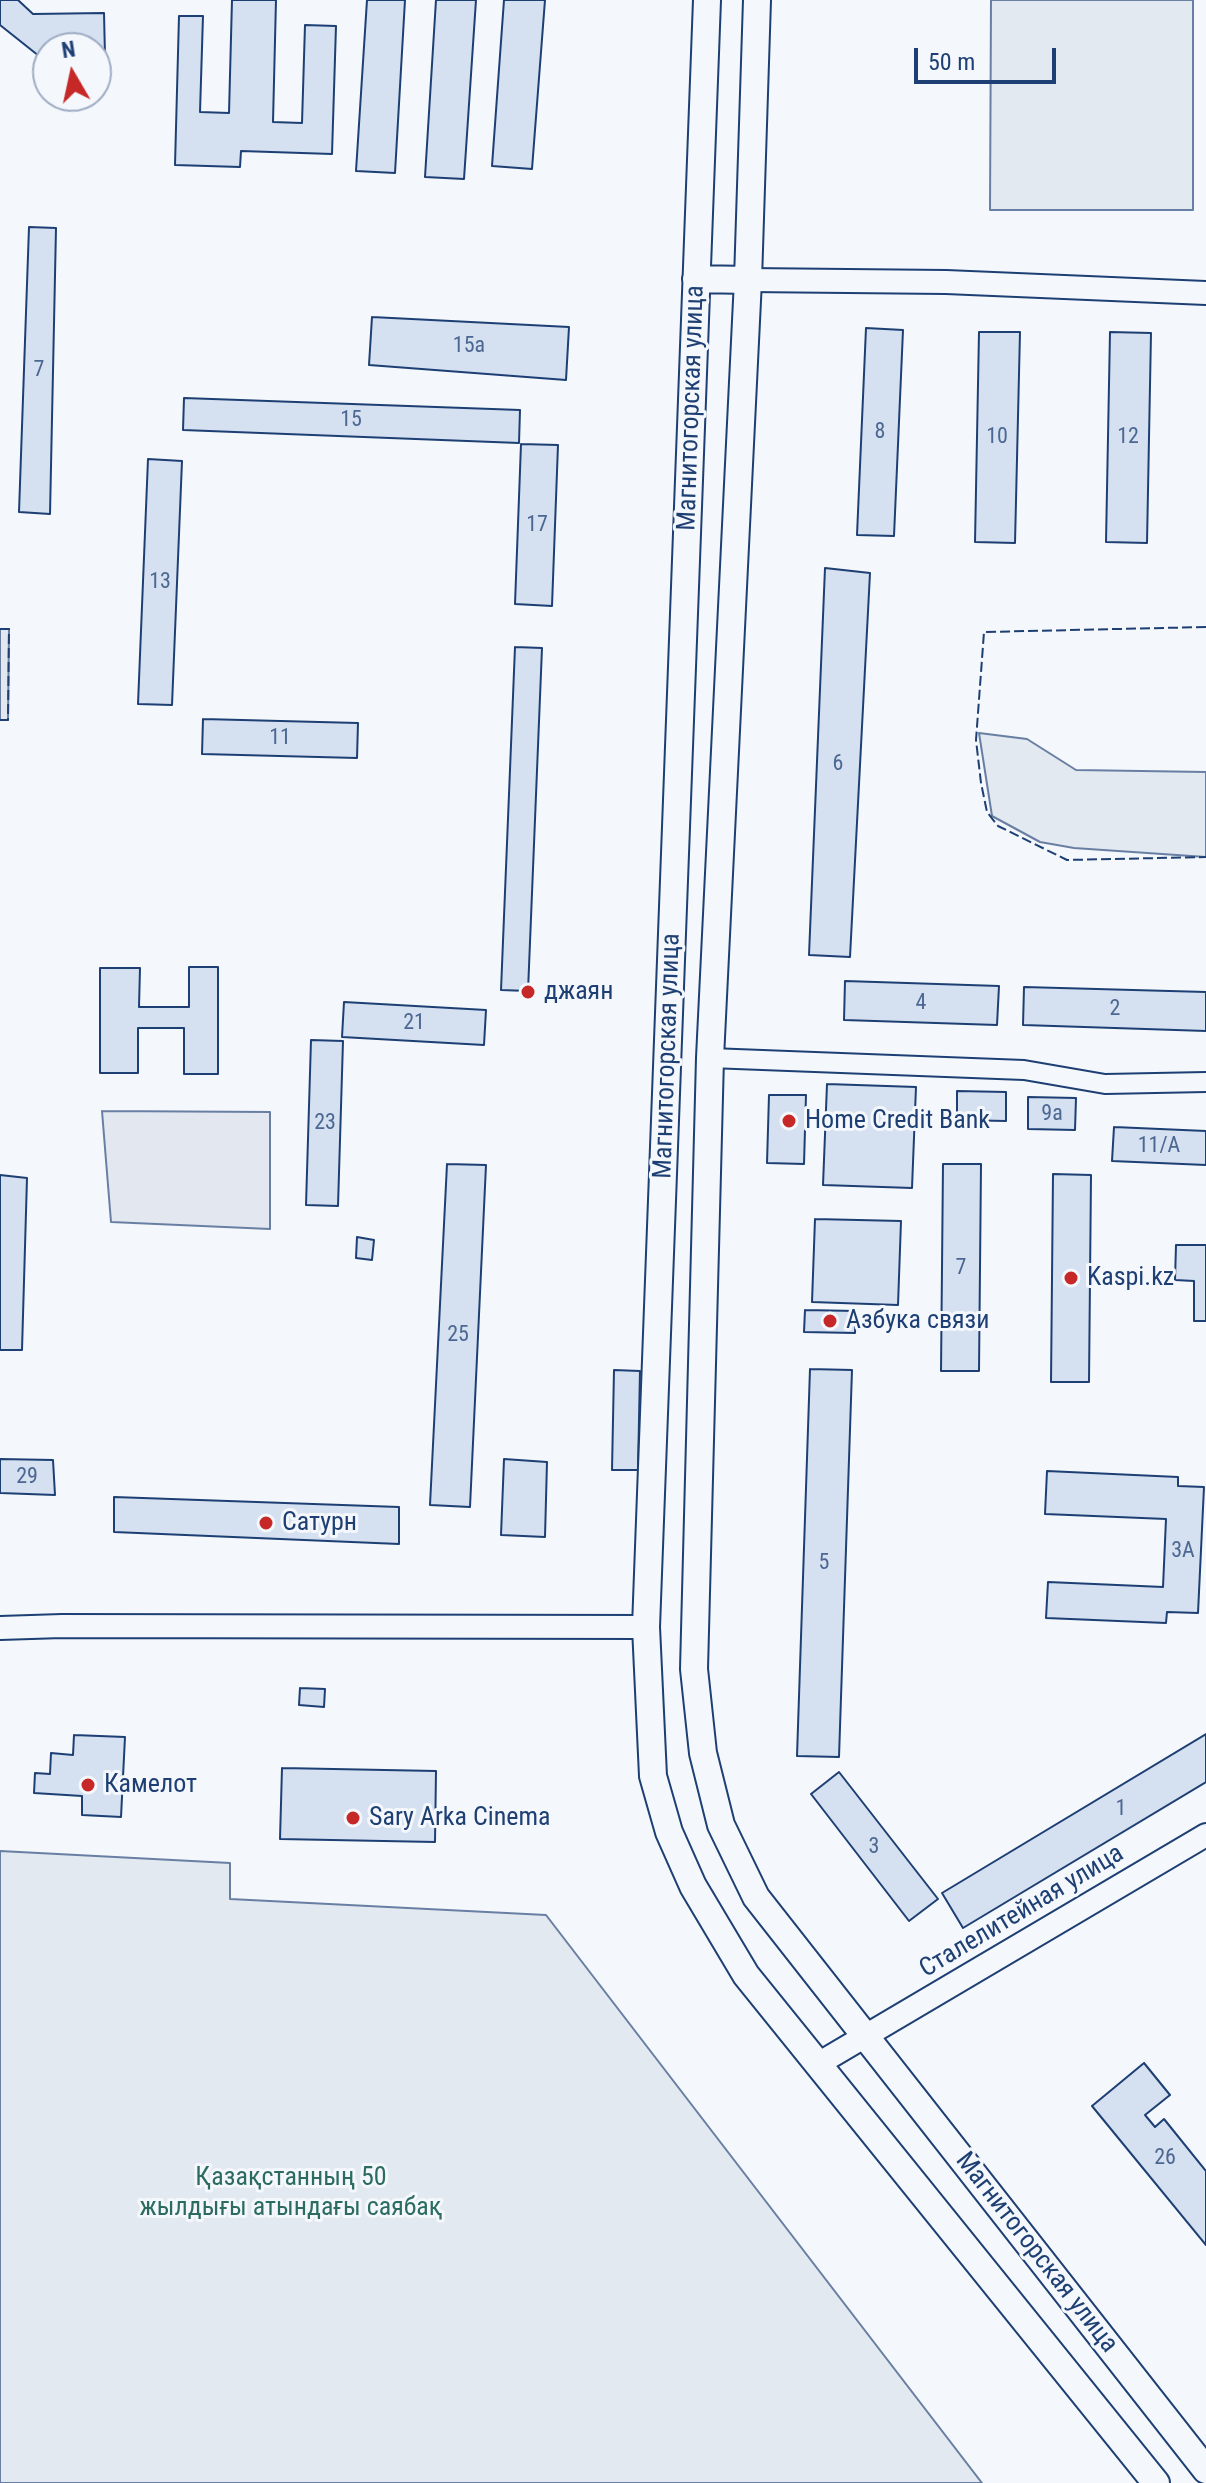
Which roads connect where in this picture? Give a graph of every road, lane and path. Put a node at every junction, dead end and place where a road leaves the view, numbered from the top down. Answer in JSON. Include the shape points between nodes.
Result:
{"nodes":[{"id":1,"x":707,"y":0,"type":"edge"},
{"id":2,"x":757,"y":0,"type":"edge"},
{"id":3,"x":696,"y":279,"type":"junction"},
{"id":4,"x":748,"y":280,"type":"junction"},
{"id":5,"x":1206,"y":293,"type":"edge"},
{"id":6,"x":710,"y":1058,"type":"junction"},
{"id":7,"x":1206,"y":1082,"type":"edge"},
{"id":8,"x":646,"y":1627,"type":"junction"},
{"id":9,"x":0,"y":1628,"type":"edge"},
{"id":10,"x":1206,"y":1835,"type":"edge"},
{"id":11,"x":865,"y":2036,"type":"junction"},
{"id":12,"x":818,"y":2064,"type":"junction"},
{"id":13,"x":1206,"y":2470,"type":"edge"},
{"id":14,"x":1156,"y":2483,"type":"edge"}],
"edges":[{"from":1,"to":3,"type":"main road","name":"Магнитогорская улица"},
{"from":2,"to":4,"type":"main road","name":"Магнитогорская улица"},
{"from":3,"to":4,"type":"main road"},
{"from":3,"to":8,"type":"main road","name":"Магнитогорская улица"},
{"from":4,"to":5,"type":"street"},
{"from":4,"to":6,"type":"main road","name":"Магнитогорская улица"},
{"from":6,"to":7,"type":"street","via":[[1024,1070],[1105,1084]]},
{"from":6,"to":11,"type":"main road","name":"Магнитогорская улица","via":[[694,1669],[703,1753],[721,1825],[756,1897]]},
{"from":8,"to":9,"type":"street"},
{"from":8,"to":12,"type":"main road","name":"Магнитогорская улица","via":[[653,1776],[669,1832],[693,1886],[746,1975]]},
{"from":10,"to":11,"type":"street","name":"Сталелитейная улица"},
{"from":11,"to":12,"type":"street"},
{"from":11,"to":13,"type":"main road","name":"Магнитогорская улица"},
{"from":12,"to":14,"type":"main road","name":"Магнитогорская улица"}]}
